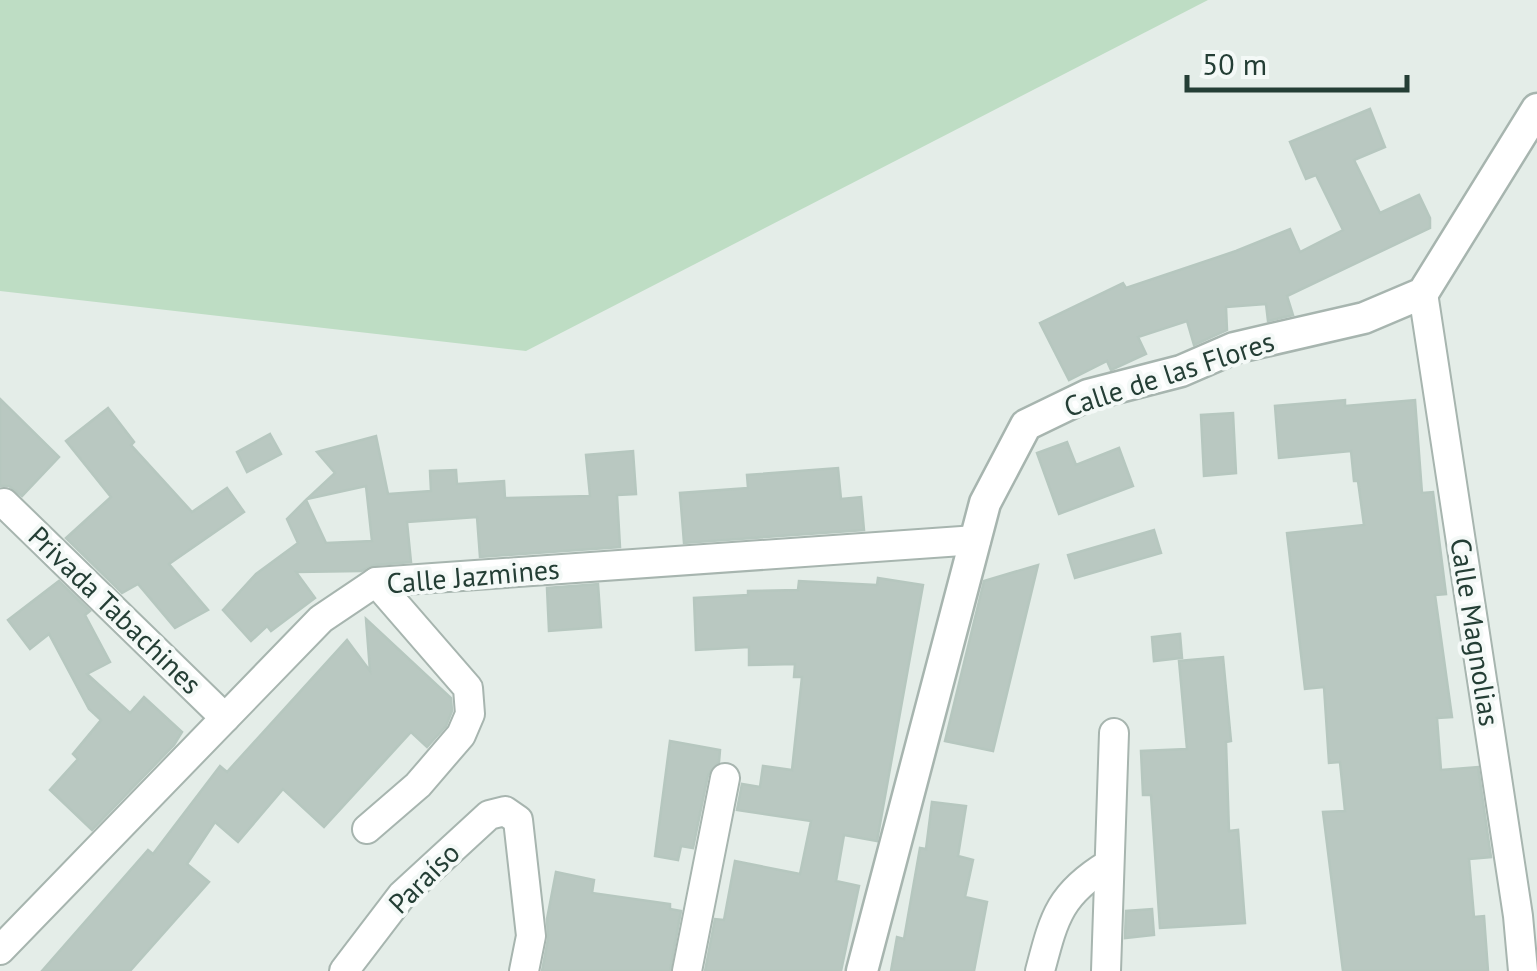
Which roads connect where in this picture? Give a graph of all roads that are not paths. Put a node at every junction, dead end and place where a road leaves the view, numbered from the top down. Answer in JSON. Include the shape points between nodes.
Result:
{"nodes":[{"id":1,"x":1537,"y":109,"type":"edge"},
{"id":2,"x":1423,"y":293,"type":"junction"},
{"id":3,"x":4,"y":503,"type":"dead end"},
{"id":4,"x":976,"y":540,"type":"junction"},
{"id":5,"x":376,"y":582,"type":"junction"},
{"id":6,"x":226,"y":718,"type":"junction"},
{"id":7,"x":1114,"y":734,"type":"dead end"},
{"id":8,"x":725,"y":778,"type":"dead end"},
{"id":9,"x":367,"y":829,"type":"dead end"},
{"id":10,"x":1108,"y":864,"type":"junction"},
{"id":11,"x":0,"y":950,"type":"edge"},
{"id":12,"x":344,"y":971,"type":"edge"},
{"id":13,"x":524,"y":971,"type":"edge"},
{"id":14,"x":686,"y":971,"type":"edge"},
{"id":15,"x":862,"y":971,"type":"edge"},
{"id":16,"x":1040,"y":971,"type":"edge"},
{"id":17,"x":1106,"y":971,"type":"edge"},
{"id":18,"x":1523,"y":971,"type":"edge"}],
"edges":[{"from":1,"to":2,"type":"street"},
{"from":2,"to":4,"type":"street","name":"Calle de las Flores","via":[[1364,318],[1234,348],[1181,371],[1088,395],[1026,425],[985,503]]},
{"from":2,"to":18,"type":"street","name":"Calle Magnolias"},
{"from":3,"to":6,"type":"street","name":"Privada Tabachines"},
{"from":4,"to":5,"type":"street","name":"Calle Jazmines"},
{"from":4,"to":15,"type":"street","name":"Calle de las Flores"},
{"from":5,"to":6,"type":"street","name":"Calle Jazmines","via":[[321,619]]},
{"from":5,"to":9,"type":"street","via":[[468,688],[470,714],[461,735],[418,785]]},
{"from":6,"to":11,"type":"street","name":"Calle Jazmines"},
{"from":7,"to":10,"type":"street"},
{"from":8,"to":14,"type":"street"},
{"from":10,"to":16,"type":"street","via":[[1081,880],[1053,921]]},
{"from":10,"to":17,"type":"street"},
{"from":12,"to":13,"type":"street","name":"Paraíso","via":[[402,895],[489,815],[505,812],[518,820],[531,936]]}]}
